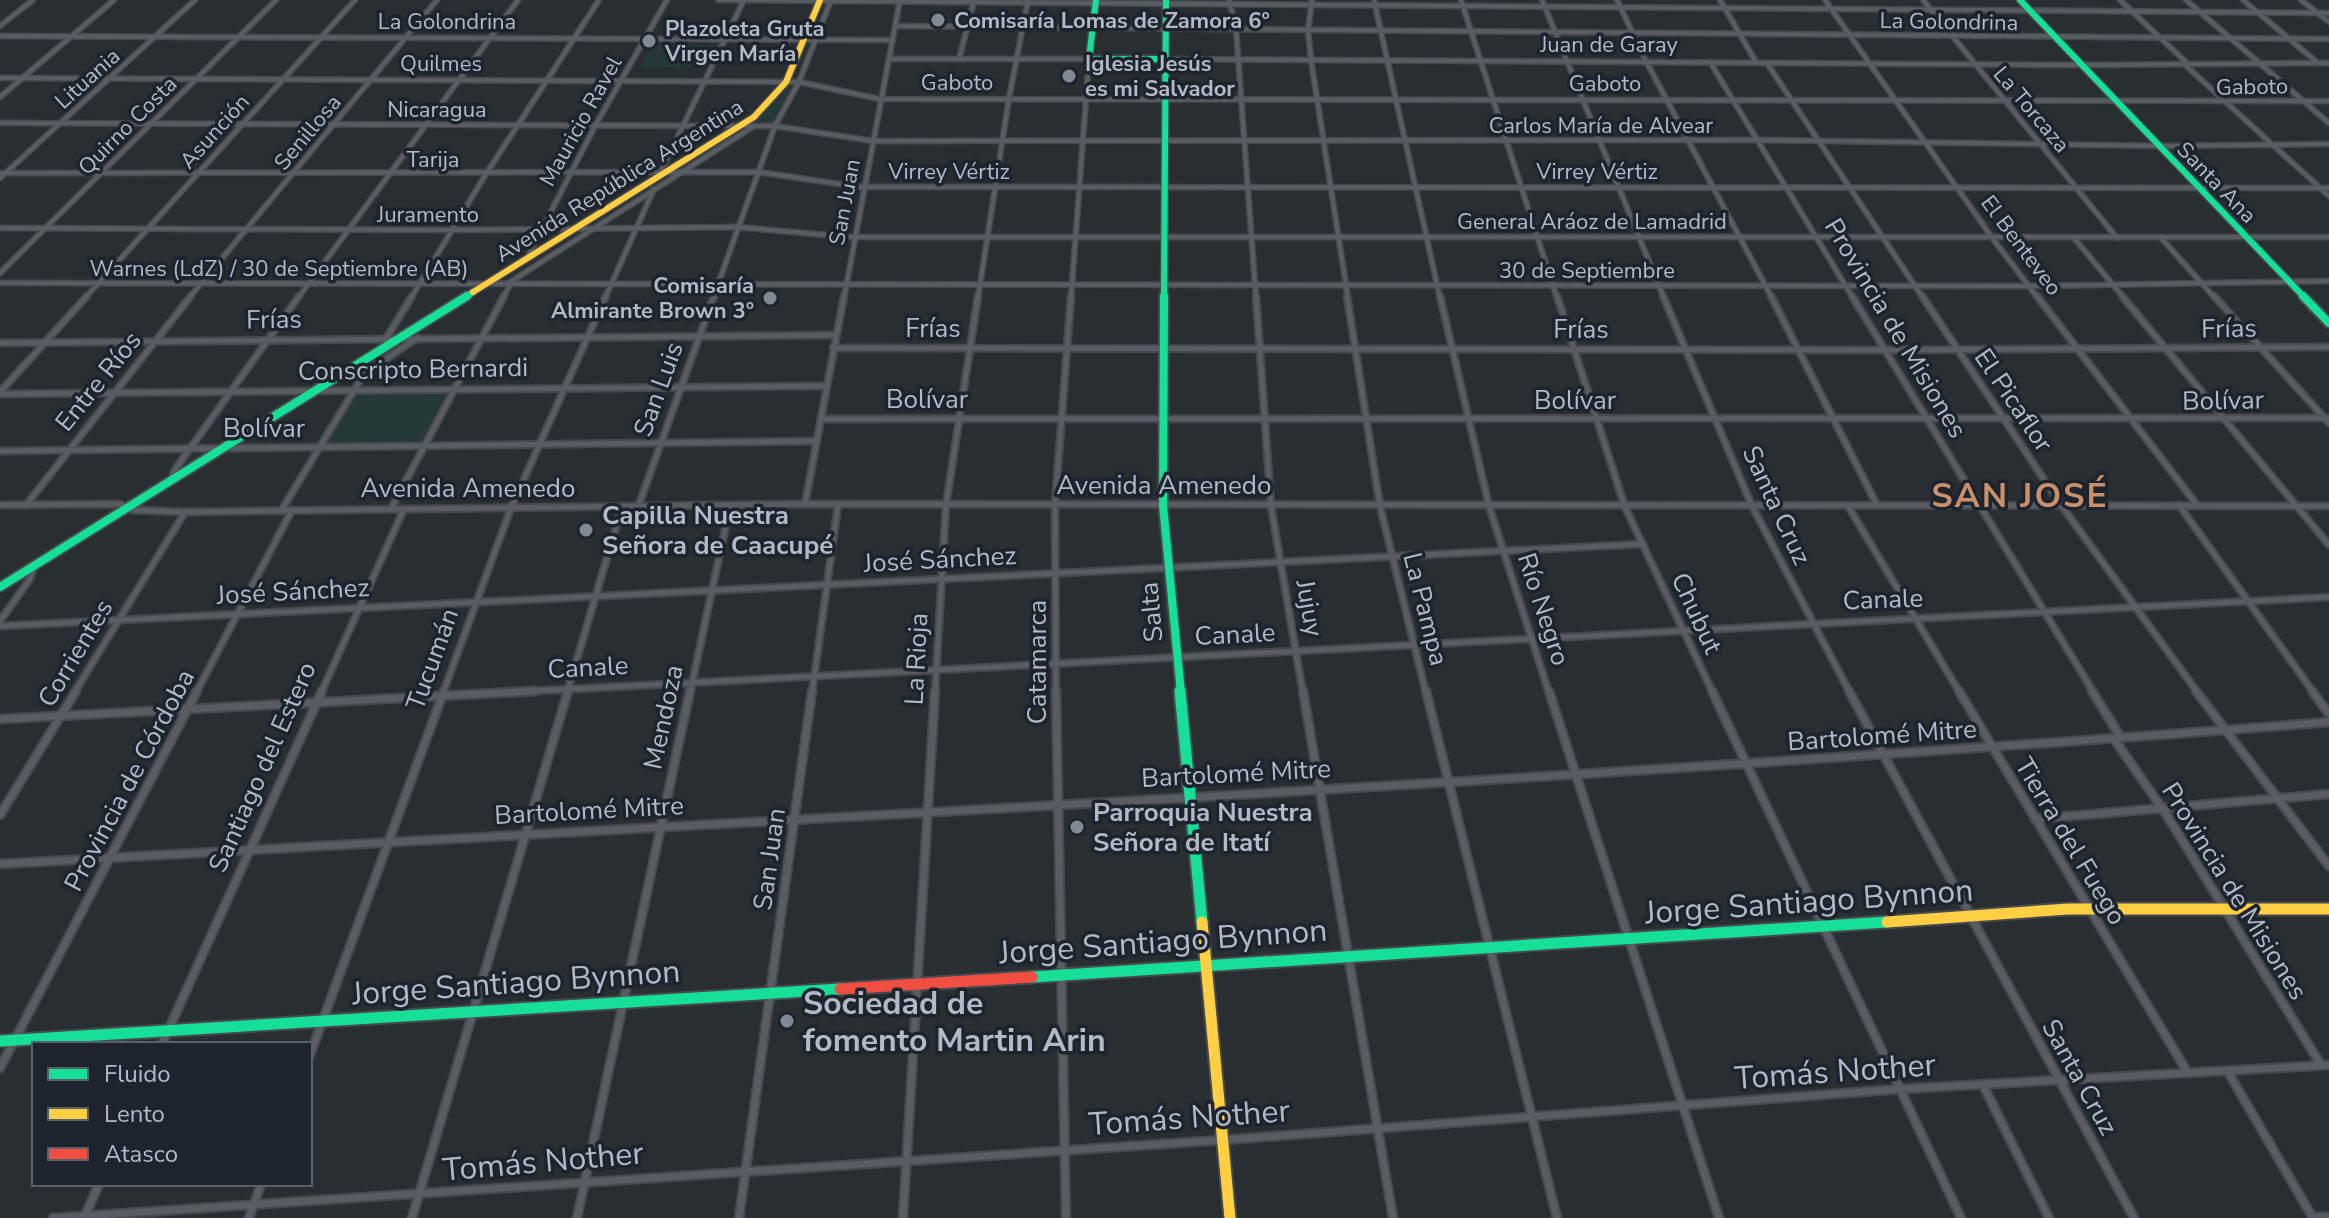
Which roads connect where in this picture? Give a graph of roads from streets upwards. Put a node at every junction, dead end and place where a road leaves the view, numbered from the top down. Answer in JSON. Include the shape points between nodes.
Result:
{"nodes":[{"id":1,"x":33,"y":0,"type":"edge"},
{"id":2,"x":114,"y":0,"type":"edge"},
{"id":3,"x":195,"y":0,"type":"edge"},
{"id":4,"x":276,"y":0,"type":"edge"},
{"id":5,"x":355,"y":0,"type":"edge"},
{"id":6,"x":437,"y":0,"type":"edge"},
{"id":7,"x":518,"y":0,"type":"edge"},
{"id":8,"x":599,"y":0,"type":"edge"},
{"id":9,"x":667,"y":0,"type":"edge"},
{"id":10,"x":718,"y":0,"type":"edge"},
{"id":11,"x":744,"y":0,"type":"edge"},
{"id":12,"x":820,"y":0,"type":"edge"},
{"id":13,"x":831,"y":0,"type":"edge"},
{"id":14,"x":900,"y":0,"type":"edge"},
{"id":15,"x":1461,"y":0,"type":"edge"},
{"id":16,"x":1542,"y":0,"type":"edge"},
{"id":17,"x":1617,"y":0,"type":"edge"},
{"id":18,"x":1720,"y":0,"type":"edge"},
{"id":19,"x":1825,"y":0,"type":"edge"},
{"id":20,"x":1923,"y":0,"type":"edge"},
{"id":21,"x":2020,"y":0,"type":"edge"},
{"id":22,"x":2120,"y":0,"type":"edge"},
{"id":23,"x":2186,"y":0,"type":"edge"},
{"id":24,"x":2243,"y":0,"type":"edge"},
{"id":25,"x":2301,"y":0,"type":"edge"},
{"id":26,"x":974,"y":1,"type":"edge"},
{"id":27,"x":1028,"y":1,"type":"edge"},
{"id":28,"x":1096,"y":2,"type":"edge"},
{"id":29,"x":1166,"y":2,"type":"edge"},
{"id":30,"x":1230,"y":2,"type":"edge"},
{"id":31,"x":1312,"y":3,"type":"edge"},
{"id":32,"x":1375,"y":3,"type":"edge"},
{"id":33,"x":1463,"y":6,"type":"junction"},
{"id":34,"x":1545,"y":7,"type":"junction"},
{"id":35,"x":1621,"y":8,"type":"junction"},
{"id":36,"x":1726,"y":10,"type":"junction"},
{"id":37,"x":1832,"y":10,"type":"junction"},
{"id":38,"x":1931,"y":11,"type":"junction"},
{"id":39,"x":2031,"y":12,"type":"junction"},
{"id":40,"x":2133,"y":12,"type":"junction"},
{"id":41,"x":2200,"y":13,"type":"junction"},
{"id":42,"x":2258,"y":13,"type":"junction"},
{"id":43,"x":2318,"y":13,"type":"junction"},
{"id":44,"x":2329,"y":13,"type":"edge"},
{"id":45,"x":2329,"y":22,"type":"edge"},
{"id":46,"x":0,"y":26,"type":"edge"},
{"id":47,"x":896,"y":26,"type":"junction"},
{"id":48,"x":967,"y":27,"type":"junction"},
{"id":49,"x":1023,"y":27,"type":"junction"},
{"id":50,"x":1093,"y":28,"type":"junction"},
{"id":51,"x":1164,"y":29,"type":"junction"},
{"id":52,"x":1236,"y":29,"type":"junction"},
{"id":53,"x":1308,"y":30,"type":"junction"},
{"id":54,"x":1380,"y":30,"type":"junction"},
{"id":55,"x":1470,"y":32,"type":"junction"},
{"id":56,"x":1554,"y":33,"type":"junction"},
{"id":57,"x":1632,"y":33,"type":"junction"},
{"id":58,"x":1740,"y":35,"type":"junction"},
{"id":59,"x":0,"y":36,"type":"edge"},
{"id":60,"x":71,"y":36,"type":"junction"},
{"id":61,"x":156,"y":36,"type":"junction"},
{"id":62,"x":1850,"y":36,"type":"junction"},
{"id":63,"x":1952,"y":36,"type":"junction"},
{"id":64,"x":239,"y":37,"type":"junction"},
{"id":65,"x":322,"y":37,"type":"junction"},
{"id":66,"x":407,"y":37,"type":"junction"},
{"id":67,"x":490,"y":38,"type":"junction"},
{"id":68,"x":574,"y":38,"type":"junction"},
{"id":69,"x":646,"y":38,"type":"junction"},
{"id":70,"x":725,"y":38,"type":"junction"},
{"id":71,"x":2055,"y":38,"type":"junction"},
{"id":72,"x":2161,"y":38,"type":"junction"},
{"id":73,"x":2228,"y":38,"type":"junction"},
{"id":74,"x":804,"y":39,"type":"junction"},
{"id":75,"x":816,"y":39,"type":"junction"},
{"id":76,"x":2289,"y":39,"type":"junction"},
{"id":77,"x":2329,"y":39,"type":"edge"},
{"id":78,"x":893,"y":40,"type":"junction"},
{"id":79,"x":889,"y":59,"type":"junction"},
{"id":80,"x":959,"y":59,"type":"junction"},
{"id":81,"x":1016,"y":59,"type":"junction"},
{"id":82,"x":1089,"y":59,"type":"junction"},
{"id":83,"x":1164,"y":59,"type":"junction"},
{"id":84,"x":1238,"y":60,"type":"junction"},
{"id":85,"x":1311,"y":60,"type":"junction"},
{"id":86,"x":1386,"y":61,"type":"junction"},
{"id":87,"x":1479,"y":61,"type":"junction"},
{"id":88,"x":1565,"y":61,"type":"junction"},
{"id":89,"x":1646,"y":61,"type":"junction"},
{"id":90,"x":1710,"y":62,"type":"junction"},
{"id":91,"x":1756,"y":62,"type":"junction"},
{"id":92,"x":1767,"y":62,"type":"junction"},
{"id":93,"x":1868,"y":63,"type":"junction"},
{"id":94,"x":1973,"y":63,"type":"junction"},
{"id":95,"x":2318,"y":63,"type":"junction"},
{"id":96,"x":2329,"y":63,"type":"edge"},
{"id":97,"x":2186,"y":64,"type":"junction"},
{"id":98,"x":2259,"y":64,"type":"junction"},
{"id":99,"x":2081,"y":65,"type":"junction"},
{"id":100,"x":0,"y":78,"type":"edge"},
{"id":101,"x":23,"y":78,"type":"junction"},
{"id":102,"x":111,"y":78,"type":"junction"},
{"id":103,"x":197,"y":78,"type":"junction"},
{"id":104,"x":284,"y":79,"type":"junction"},
{"id":105,"x":372,"y":79,"type":"junction"},
{"id":106,"x":459,"y":79,"type":"junction"},
{"id":107,"x":546,"y":80,"type":"junction"},
{"id":108,"x":620,"y":81,"type":"junction"},
{"id":109,"x":704,"y":81,"type":"junction"},
{"id":110,"x":786,"y":82,"type":"junction"},
{"id":111,"x":799,"y":82,"type":"junction"},
{"id":112,"x":0,"y":97,"type":"edge"},
{"id":113,"x":1009,"y":98,"type":"junction"},
{"id":114,"x":1088,"y":98,"type":"junction"},
{"id":115,"x":1164,"y":98,"type":"junction"},
{"id":116,"x":1317,"y":98,"type":"junction"},
{"id":117,"x":1665,"y":98,"type":"junction"},
{"id":118,"x":1732,"y":98,"type":"junction"},
{"id":119,"x":880,"y":99,"type":"junction"},
{"id":120,"x":1241,"y":99,"type":"junction"},
{"id":121,"x":1395,"y":99,"type":"junction"},
{"id":122,"x":1491,"y":99,"type":"junction"},
{"id":123,"x":1581,"y":99,"type":"junction"},
{"id":124,"x":1790,"y":99,"type":"junction"},
{"id":125,"x":1895,"y":100,"type":"junction"},
{"id":126,"x":2005,"y":101,"type":"junction"},
{"id":127,"x":2329,"y":101,"type":"edge"},
{"id":128,"x":2304,"y":102,"type":"junction"},
{"id":129,"x":2117,"y":103,"type":"junction"},
{"id":130,"x":2227,"y":103,"type":"junction"},
{"id":131,"x":0,"y":123,"type":"edge"},
{"id":132,"x":61,"y":123,"type":"junction"},
{"id":133,"x":2329,"y":123,"type":"edge"},
{"id":134,"x":152,"y":124,"type":"junction"},
{"id":135,"x":242,"y":124,"type":"junction"},
{"id":136,"x":334,"y":124,"type":"junction"},
{"id":137,"x":425,"y":125,"type":"junction"},
{"id":138,"x":516,"y":125,"type":"junction"},
{"id":139,"x":681,"y":125,"type":"junction"},
{"id":140,"x":595,"y":126,"type":"junction"},
{"id":141,"x":741,"y":126,"type":"junction"},
{"id":142,"x":754,"y":126,"type":"junction"},
{"id":143,"x":775,"y":126,"type":"junction"},
{"id":144,"x":1758,"y":140,"type":"junction"},
{"id":145,"x":873,"y":141,"type":"junction"},
{"id":146,"x":1003,"y":141,"type":"junction"},
{"id":147,"x":1084,"y":141,"type":"junction"},
{"id":148,"x":1165,"y":141,"type":"junction"},
{"id":149,"x":1245,"y":141,"type":"junction"},
{"id":150,"x":1324,"y":141,"type":"junction"},
{"id":151,"x":1404,"y":141,"type":"junction"},
{"id":152,"x":1505,"y":141,"type":"junction"},
{"id":153,"x":1598,"y":141,"type":"junction"},
{"id":154,"x":1687,"y":141,"type":"junction"},
{"id":155,"x":1819,"y":142,"type":"junction"},
{"id":156,"x":1925,"y":142,"type":"junction"},
{"id":157,"x":2040,"y":144,"type":"junction"},
{"id":158,"x":2329,"y":144,"type":"edge"},
{"id":159,"x":2275,"y":145,"type":"junction"},
{"id":160,"x":2157,"y":146,"type":"junction"},
{"id":161,"x":758,"y":172,"type":"junction"},
{"id":162,"x":101,"y":173,"type":"junction"},
{"id":163,"x":662,"y":173,"type":"junction"},
{"id":164,"x":680,"y":173,"type":"junction"},
{"id":165,"x":197,"y":174,"type":"junction"},
{"id":166,"x":293,"y":174,"type":"junction"},
{"id":167,"x":486,"y":174,"type":"junction"},
{"id":168,"x":569,"y":174,"type":"junction"},
{"id":169,"x":2,"y":175,"type":"edge"},
{"id":170,"x":387,"y":175,"type":"junction"},
{"id":171,"x":997,"y":186,"type":"junction"},
{"id":172,"x":1787,"y":186,"type":"junction"},
{"id":173,"x":865,"y":187,"type":"junction"},
{"id":174,"x":1080,"y":187,"type":"junction"},
{"id":175,"x":1164,"y":187,"type":"junction"},
{"id":176,"x":1246,"y":187,"type":"junction"},
{"id":177,"x":1330,"y":187,"type":"junction"},
{"id":178,"x":1414,"y":187,"type":"junction"},
{"id":179,"x":1520,"y":187,"type":"junction"},
{"id":180,"x":1617,"y":187,"type":"junction"},
{"id":181,"x":1713,"y":187,"type":"junction"},
{"id":182,"x":1849,"y":187,"type":"junction"},
{"id":183,"x":2320,"y":188,"type":"junction"},
{"id":184,"x":2329,"y":188,"type":"edge"},
{"id":185,"x":654,"y":189,"type":"junction"},
{"id":186,"x":1959,"y":189,"type":"junction"},
{"id":187,"x":2077,"y":189,"type":"junction"},
{"id":188,"x":2200,"y":190,"type":"junction"},
{"id":189,"x":2329,"y":196,"type":"edge"},
{"id":190,"x":738,"y":227,"type":"junction"},
{"id":191,"x":0,"y":228,"type":"edge"},
{"id":192,"x":593,"y":228,"type":"junction"},
{"id":193,"x":636,"y":228,"type":"junction"},
{"id":194,"x":45,"y":229,"type":"junction"},
{"id":195,"x":146,"y":229,"type":"junction"},
{"id":196,"x":247,"y":229,"type":"junction"},
{"id":197,"x":347,"y":229,"type":"junction"},
{"id":198,"x":539,"y":229,"type":"junction"},
{"id":199,"x":575,"y":229,"type":"junction"},
{"id":200,"x":452,"y":230,"type":"junction"},
{"id":201,"x":855,"y":236,"type":"junction"},
{"id":202,"x":988,"y":236,"type":"junction"},
{"id":203,"x":1076,"y":236,"type":"junction"},
{"id":204,"x":1164,"y":237,"type":"junction"},
{"id":205,"x":1251,"y":237,"type":"junction"},
{"id":206,"x":1338,"y":237,"type":"junction"},
{"id":207,"x":1426,"y":237,"type":"junction"},
{"id":208,"x":1535,"y":237,"type":"junction"},
{"id":209,"x":1638,"y":237,"type":"junction"},
{"id":210,"x":1740,"y":237,"type":"junction"},
{"id":211,"x":2329,"y":237,"type":"edge"},
{"id":212,"x":1818,"y":238,"type":"junction"},
{"id":213,"x":1882,"y":238,"type":"junction"},
{"id":214,"x":2074,"y":238,"type":"junction"},
{"id":215,"x":2117,"y":238,"type":"junction"},
{"id":216,"x":1993,"y":239,"type":"junction"},
{"id":217,"x":2162,"y":239,"type":"junction"},
{"id":218,"x":2247,"y":239,"type":"junction"},
{"id":219,"x":526,"y":260,"type":"junction"},
{"id":220,"x":0,"y":273,"type":"edge"},
{"id":221,"x":2329,"y":281,"type":"edge"},
{"id":222,"x":0,"y":283,"type":"edge"},
{"id":223,"x":96,"y":283,"type":"junction"},
{"id":224,"x":200,"y":284,"type":"junction"},
{"id":225,"x":307,"y":284,"type":"junction"},
{"id":226,"x":418,"y":284,"type":"junction"},
{"id":227,"x":2202,"y":284,"type":"junction"},
{"id":228,"x":2292,"y":284,"type":"junction"},
{"id":229,"x":485,"y":285,"type":"junction"},
{"id":230,"x":508,"y":285,"type":"junction"},
{"id":231,"x":610,"y":285,"type":"junction"},
{"id":232,"x":717,"y":285,"type":"junction"},
{"id":233,"x":846,"y":285,"type":"junction"},
{"id":234,"x":980,"y":285,"type":"junction"},
{"id":235,"x":1072,"y":285,"type":"junction"},
{"id":236,"x":1164,"y":285,"type":"junction"},
{"id":237,"x":1254,"y":285,"type":"junction"},
{"id":238,"x":1345,"y":285,"type":"junction"},
{"id":239,"x":2115,"y":285,"type":"junction"},
{"id":240,"x":1437,"y":286,"type":"junction"},
{"id":241,"x":1552,"y":286,"type":"junction"},
{"id":242,"x":1660,"y":286,"type":"junction"},
{"id":243,"x":1766,"y":286,"type":"junction"},
{"id":244,"x":1847,"y":286,"type":"junction"},
{"id":245,"x":1915,"y":286,"type":"junction"},
{"id":246,"x":2029,"y":286,"type":"junction"},
{"id":247,"x":2329,"y":323,"type":"edge"},
{"id":248,"x":699,"y":335,"type":"junction"},
{"id":249,"x":836,"y":335,"type":"junction"},
{"id":250,"x":586,"y":336,"type":"junction"},
{"id":251,"x":399,"y":338,"type":"junction"},
{"id":252,"x":417,"y":338,"type":"junction"},
{"id":253,"x":481,"y":338,"type":"junction"},
{"id":254,"x":268,"y":339,"type":"junction"},
{"id":255,"x":156,"y":340,"type":"junction"},
{"id":256,"x":45,"y":341,"type":"junction"},
{"id":257,"x":387,"y":341,"type":"junction"},
{"id":258,"x":0,"y":343,"type":"edge"},
{"id":259,"x":2260,"y":347,"type":"junction"},
{"id":260,"x":2329,"y":347,"type":"edge"},
{"id":261,"x":833,"y":348,"type":"junction"},
{"id":262,"x":971,"y":348,"type":"junction"},
{"id":263,"x":1066,"y":348,"type":"junction"},
{"id":264,"x":1259,"y":349,"type":"junction"},
{"id":265,"x":1354,"y":349,"type":"junction"},
{"id":266,"x":1451,"y":349,"type":"junction"},
{"id":267,"x":1572,"y":349,"type":"junction"},
{"id":268,"x":1163,"y":350,"type":"junction"},
{"id":269,"x":1685,"y":350,"type":"junction"},
{"id":270,"x":1799,"y":350,"type":"junction"},
{"id":271,"x":1887,"y":350,"type":"junction"},
{"id":272,"x":1957,"y":350,"type":"junction"},
{"id":273,"x":2079,"y":350,"type":"junction"},
{"id":274,"x":2169,"y":350,"type":"junction"},
{"id":275,"x":826,"y":386,"type":"junction"},
{"id":276,"x":680,"y":387,"type":"junction"},
{"id":277,"x":563,"y":388,"type":"junction"},
{"id":278,"x":453,"y":389,"type":"junction"},
{"id":279,"x":315,"y":390,"type":"junction"},
{"id":280,"x":355,"y":390,"type":"junction"},
{"id":281,"x":231,"y":391,"type":"junction"},
{"id":282,"x":115,"y":392,"type":"junction"},
{"id":283,"x":0,"y":393,"type":"edge"},
{"id":284,"x":960,"y":418,"type":"junction"},
{"id":285,"x":821,"y":419,"type":"junction"},
{"id":286,"x":1061,"y":419,"type":"junction"},
{"id":287,"x":1164,"y":420,"type":"junction"},
{"id":288,"x":1265,"y":420,"type":"junction"},
{"id":289,"x":1365,"y":420,"type":"junction"},
{"id":290,"x":1467,"y":420,"type":"junction"},
{"id":291,"x":1595,"y":420,"type":"junction"},
{"id":292,"x":2133,"y":420,"type":"junction"},
{"id":293,"x":2228,"y":420,"type":"junction"},
{"id":294,"x":2327,"y":420,"type":"edge"},
{"id":295,"x":1715,"y":421,"type":"junction"},
{"id":296,"x":1835,"y":421,"type":"junction"},
{"id":297,"x":1930,"y":421,"type":"junction"},
{"id":298,"x":2005,"y":421,"type":"junction"},
{"id":299,"x":816,"y":441,"type":"junction"},
{"id":300,"x":660,"y":444,"type":"junction"},
{"id":301,"x":423,"y":445,"type":"junction"},
{"id":302,"x":538,"y":445,"type":"junction"},
{"id":303,"x":190,"y":448,"type":"junction"},
{"id":304,"x":224,"y":448,"type":"junction"},
{"id":305,"x":320,"y":448,"type":"junction"},
{"id":306,"x":68,"y":450,"type":"junction"},
{"id":307,"x":0,"y":451,"type":"edge"},
{"id":308,"x":172,"y":480,"type":"junction"},
{"id":309,"x":805,"y":504,"type":"junction"},
{"id":310,"x":1979,"y":504,"type":"junction"},
{"id":311,"x":0,"y":505,"type":"edge"},
{"id":312,"x":26,"y":505,"type":"junction"},
{"id":313,"x":838,"y":505,"type":"junction"},
{"id":314,"x":946,"y":505,"type":"junction"},
{"id":315,"x":1055,"y":505,"type":"junction"},
{"id":316,"x":1163,"y":505,"type":"junction"},
{"id":317,"x":1877,"y":505,"type":"junction"},
{"id":318,"x":2061,"y":505,"type":"junction"},
{"id":319,"x":2179,"y":505,"type":"junction"},
{"id":320,"x":2197,"y":505,"type":"junction"},
{"id":321,"x":730,"y":506,"type":"junction"},
{"id":322,"x":1271,"y":506,"type":"junction"},
{"id":323,"x":1380,"y":506,"type":"junction"},
{"id":324,"x":1489,"y":506,"type":"junction"},
{"id":325,"x":1752,"y":506,"type":"junction"},
{"id":326,"x":1848,"y":506,"type":"junction"},
{"id":327,"x":2298,"y":506,"type":"junction"},
{"id":328,"x":2329,"y":506,"type":"edge"},
{"id":329,"x":128,"y":507,"type":"junction"},
{"id":330,"x":622,"y":507,"type":"junction"},
{"id":331,"x":638,"y":507,"type":"junction"},
{"id":332,"x":1625,"y":507,"type":"junction"},
{"id":333,"x":511,"y":508,"type":"junction"},
{"id":334,"x":391,"y":509,"type":"junction"},
{"id":335,"x":404,"y":509,"type":"junction"},
{"id":336,"x":292,"y":510,"type":"junction"},
{"id":337,"x":281,"y":511,"type":"junction"},
{"id":338,"x":185,"y":512,"type":"junction"},
{"id":339,"x":1643,"y":544,"type":"junction"},
{"id":340,"x":2329,"y":545,"type":"edge"},
{"id":341,"x":1504,"y":550,"type":"junction"},
{"id":342,"x":1393,"y":557,"type":"junction"},
{"id":343,"x":1282,"y":562,"type":"junction"},
{"id":344,"x":34,"y":566,"type":"junction"},
{"id":345,"x":1169,"y":568,"type":"junction"},
{"id":346,"x":1056,"y":573,"type":"junction"},
{"id":347,"x":941,"y":578,"type":"junction"},
{"id":348,"x":827,"y":585,"type":"junction"},
{"id":349,"x":0,"y":587,"type":"edge"},
{"id":350,"x":712,"y":591,"type":"junction"},
{"id":351,"x":596,"y":596,"type":"junction"},
{"id":352,"x":2329,"y":597,"type":"edge"},
{"id":353,"x":2246,"y":601,"type":"junction"},
{"id":354,"x":476,"y":602,"type":"junction"},
{"id":355,"x":358,"y":607,"type":"junction"},
{"id":356,"x":2134,"y":607,"type":"junction"},
{"id":357,"x":2042,"y":612,"type":"junction"},
{"id":358,"x":239,"y":614,"type":"junction"},
{"id":359,"x":1913,"y":618,"type":"junction"},
{"id":360,"x":117,"y":620,"type":"junction"},
{"id":361,"x":1812,"y":622,"type":"junction"},
{"id":362,"x":0,"y":624,"type":"edge"},
{"id":363,"x":1683,"y":630,"type":"junction"},
{"id":364,"x":1531,"y":638,"type":"junction"},
{"id":365,"x":1415,"y":644,"type":"junction"},
{"id":366,"x":1297,"y":650,"type":"junction"},
{"id":367,"x":1177,"y":657,"type":"junction"},
{"id":368,"x":1057,"y":663,"type":"junction"},
{"id":369,"x":936,"y":669,"type":"junction"},
{"id":370,"x":813,"y":676,"type":"junction"},
{"id":371,"x":690,"y":682,"type":"junction"},
{"id":372,"x":568,"y":688,"type":"junction"},
{"id":373,"x":444,"y":695,"type":"junction"},
{"id":374,"x":316,"y":701,"type":"junction"},
{"id":375,"x":190,"y":707,"type":"junction"},
{"id":376,"x":2329,"y":714,"type":"edge"},
{"id":377,"x":62,"y":715,"type":"junction"},
{"id":378,"x":0,"y":719,"type":"edge"},
{"id":379,"x":2329,"y":722,"type":"edge"},
{"id":380,"x":2224,"y":729,"type":"junction"},
{"id":381,"x":2118,"y":739,"type":"junction"},
{"id":382,"x":1992,"y":748,"type":"junction"},
{"id":383,"x":1885,"y":755,"type":"junction"},
{"id":384,"x":1746,"y":763,"type":"junction"},
{"id":385,"x":1577,"y":773,"type":"junction"},
{"id":386,"x":1448,"y":782,"type":"junction"},
{"id":387,"x":1321,"y":789,"type":"junction"},
{"id":388,"x":2329,"y":794,"type":"edge"},
{"id":389,"x":1190,"y":795,"type":"junction"},
{"id":390,"x":2276,"y":796,"type":"junction"},
{"id":391,"x":1057,"y":803,"type":"junction"},
{"id":392,"x":2161,"y":809,"type":"junction"},
{"id":393,"x":927,"y":812,"type":"junction"},
{"id":394,"x":0,"y":815,"type":"edge"},
{"id":395,"x":795,"y":819,"type":"junction"},
{"id":396,"x":2035,"y":819,"type":"junction"},
{"id":397,"x":660,"y":826,"type":"junction"},
{"id":398,"x":525,"y":833,"type":"junction"},
{"id":399,"x":389,"y":841,"type":"junction"},
{"id":400,"x":248,"y":850,"type":"junction"},
{"id":401,"x":111,"y":857,"type":"junction"},
{"id":402,"x":0,"y":864,"type":"edge"},
{"id":403,"x":2329,"y":866,"type":"edge"},
{"id":404,"x":2089,"y":908,"type":"junction"},
{"id":405,"x":2225,"y":909,"type":"junction"},
{"id":406,"x":2328,"y":911,"type":"edge"},
{"id":407,"x":1969,"y":915,"type":"junction"},
{"id":408,"x":1822,"y":926,"type":"junction"},
{"id":409,"x":1629,"y":940,"type":"junction"},
{"id":410,"x":1488,"y":947,"type":"junction"},
{"id":411,"x":1348,"y":956,"type":"junction"},
{"id":412,"x":1206,"y":966,"type":"junction"},
{"id":413,"x":1062,"y":974,"type":"junction"},
{"id":414,"x":918,"y":982,"type":"junction"},
{"id":415,"x":771,"y":992,"type":"junction"},
{"id":416,"x":622,"y":1001,"type":"junction"},
{"id":417,"x":474,"y":1012,"type":"junction"},
{"id":418,"x":323,"y":1021,"type":"junction"},
{"id":419,"x":169,"y":1029,"type":"junction"},
{"id":420,"x":15,"y":1040,"type":"junction"},
{"id":421,"x":0,"y":1041,"type":"edge"},
{"id":422,"x":163,"y":1042,"type":"edge"},
{"id":423,"x":312,"y":1050,"type":"edge"},
{"id":424,"x":2325,"y":1065,"type":"edge"},
{"id":425,"x":0,"y":1068,"type":"edge"},
{"id":426,"x":2228,"y":1072,"type":"junction"},
{"id":427,"x":2188,"y":1073,"type":"junction"},
{"id":428,"x":2060,"y":1080,"type":"junction"},
{"id":429,"x":1983,"y":1085,"type":"junction"},
{"id":430,"x":1900,"y":1089,"type":"junction"},
{"id":431,"x":1683,"y":1106,"type":"junction"},
{"id":432,"x":1531,"y":1116,"type":"junction"},
{"id":433,"x":1378,"y":1128,"type":"junction"},
{"id":434,"x":1223,"y":1140,"type":"junction"},
{"id":435,"x":1065,"y":1148,"type":"junction"},
{"id":436,"x":907,"y":1160,"type":"junction"},
{"id":437,"x":746,"y":1170,"type":"junction"},
{"id":438,"x":586,"y":1181,"type":"junction"},
{"id":439,"x":98,"y":1186,"type":"edge"},
{"id":440,"x":260,"y":1186,"type":"edge"},
{"id":441,"x":419,"y":1195,"type":"junction"},
{"id":442,"x":254,"y":1205,"type":"junction"},
{"id":443,"x":85,"y":1217,"type":"edge"},
{"id":444,"x":2329,"y":1217,"type":"edge"},
{"id":445,"x":53,"y":1218,"type":"edge"},
{"id":446,"x":249,"y":1218,"type":"edge"},
{"id":447,"x":412,"y":1218,"type":"edge"},
{"id":448,"x":577,"y":1218,"type":"edge"},
{"id":449,"x":739,"y":1218,"type":"edge"},
{"id":450,"x":903,"y":1218,"type":"edge"},
{"id":451,"x":1066,"y":1218,"type":"edge"},
{"id":452,"x":1230,"y":1218,"type":"edge"},
{"id":453,"x":1393,"y":1218,"type":"edge"},
{"id":454,"x":1557,"y":1218,"type":"edge"},
{"id":455,"x":1719,"y":1218,"type":"edge"},
{"id":456,"x":1961,"y":1218,"type":"edge"},
{"id":457,"x":2049,"y":1218,"type":"edge"},
{"id":458,"x":2134,"y":1218,"type":"edge"},
{"id":459,"x":2312,"y":1218,"type":"edge"}],
"edges":[{"from":1,"to":46,"type":"street"},
{"from":2,"to":60,"type":"street"},
{"from":3,"to":61,"type":"street","name":"Lituania"},
{"from":4,"to":64,"type":"street","name":"Quirno Costa"},
{"from":5,"to":65,"type":"street","name":"Asunción"},
{"from":6,"to":66,"type":"street","name":"Senillosa"},
{"from":7,"to":67,"type":"street"},
{"from":8,"to":68,"type":"street"},
{"from":9,"to":69,"type":"street","name":"Mauricio Ravel"},
{"from":10,"to":11,"type":"street"},
{"from":11,"to":12,"type":"street"},
{"from":11,"to":70,"type":"street"},
{"from":12,"to":13,"type":"street"},
{"from":12,"to":74,"type":"street","name":"Avenida República Argentina"},
{"from":13,"to":14,"type":"street"},
{"from":13,"to":75,"type":"street","name":"Avenida República Argentina"},
{"from":14,"to":26,"type":"street"},
{"from":14,"to":47,"type":"street","name":"San Juan"},
{"from":15,"to":33,"type":"street","name":"Chubut"},
{"from":16,"to":34,"type":"street","name":"Santa Cruz"},
{"from":17,"to":35,"type":"street"},
{"from":18,"to":36,"type":"street"},
{"from":19,"to":37,"type":"street","name":"El Benteveo"},
{"from":20,"to":38,"type":"street","name":"La Torcaza"},
{"from":21,"to":39,"type":"street","name":"Santa Ana"},
{"from":22,"to":40,"type":"street"},
{"from":23,"to":41,"type":"street"},
{"from":24,"to":42,"type":"street"},
{"from":25,"to":43,"type":"street"},
{"from":26,"to":27,"type":"street"},
{"from":26,"to":48,"type":"street"},
{"from":27,"to":28,"type":"street"},
{"from":27,"to":49,"type":"street","name":"La Rioja"},
{"from":28,"to":29,"type":"street"},
{"from":28,"to":50,"type":"street"},
{"from":29,"to":30,"type":"street"},
{"from":29,"to":51,"type":"street","name":"Salta"},
{"from":30,"to":31,"type":"street"},
{"from":30,"to":52,"type":"street","name":"Jujuy"},
{"from":31,"to":32,"type":"street"},
{"from":31,"to":53,"type":"street","name":"La Pampa"},
{"from":32,"to":33,"type":"street"},
{"from":32,"to":54,"type":"street","name":"Río Negro"},
{"from":33,"to":34,"type":"street"},
{"from":33,"to":55,"type":"street","name":"Chubut"},
{"from":34,"to":35,"type":"street"},
{"from":34,"to":56,"type":"street","name":"Santa Cruz"},
{"from":35,"to":36,"type":"street"},
{"from":35,"to":57,"type":"street"},
{"from":36,"to":37,"type":"street"},
{"from":36,"to":58,"type":"street"},
{"from":37,"to":38,"type":"street"},
{"from":37,"to":62,"type":"street","name":"El Benteveo"},
{"from":38,"to":39,"type":"street"},
{"from":38,"to":63,"type":"street","name":"La Torcaza"},
{"from":39,"to":40,"type":"street"},
{"from":39,"to":71,"type":"street","name":"Santa Ana"},
{"from":40,"to":41,"type":"street"},
{"from":40,"to":72,"type":"street"},
{"from":41,"to":42,"type":"street"},
{"from":41,"to":73,"type":"street"},
{"from":42,"to":43,"type":"street"},
{"from":42,"to":76,"type":"street"},
{"from":43,"to":44,"type":"street"},
{"from":43,"to":45,"type":"street"},
{"from":47,"to":48,"type":"street","name":"La Golondrina"},
{"from":47,"to":78,"type":"street","name":"San Juan"},
{"from":48,"to":49,"type":"street","name":"La Golondrina"},
{"from":48,"to":80,"type":"street"},
{"from":49,"to":50,"type":"street","name":"La Golondrina"},
{"from":49,"to":81,"type":"street","name":"La Rioja"},
{"from":50,"to":51,"type":"street","name":"La Golondrina"},
{"from":50,"to":82,"type":"street"},
{"from":51,"to":52,"type":"street","name":"La Golondrina"},
{"from":51,"to":83,"type":"street","name":"Salta"},
{"from":52,"to":53,"type":"street","name":"La Golondrina"},
{"from":52,"to":84,"type":"street","name":"Jujuy"},
{"from":53,"to":54,"type":"street","name":"La Golondrina"},
{"from":53,"to":85,"type":"street","name":"La Pampa"},
{"from":54,"to":55,"type":"street","name":"La Golondrina"},
{"from":54,"to":86,"type":"street","name":"Río Negro"},
{"from":55,"to":56,"type":"street","name":"La Golondrina"},
{"from":55,"to":87,"type":"street","name":"Chubut"},
{"from":56,"to":57,"type":"street","name":"La Golondrina"},
{"from":56,"to":88,"type":"street","name":"Santa Cruz"},
{"from":57,"to":58,"type":"street","name":"La Golondrina"},
{"from":57,"to":89,"type":"street"},
{"from":58,"to":62,"type":"street","name":"La Golondrina"},
{"from":58,"to":91,"type":"street"},
{"from":59,"to":60,"type":"street","name":"La Golondrina"},
{"from":60,"to":61,"type":"street","name":"La Golondrina"},
{"from":60,"to":101,"type":"street"},
{"from":61,"to":64,"type":"street","name":"La Golondrina"},
{"from":61,"to":102,"type":"street","name":"Lituania"},
{"from":62,"to":63,"type":"street","name":"La Golondrina"},
{"from":62,"to":93,"type":"street","name":"El Benteveo"},
{"from":63,"to":71,"type":"street","name":"La Golondrina"},
{"from":63,"to":94,"type":"street","name":"La Torcaza"},
{"from":64,"to":65,"type":"street","name":"La Golondrina"},
{"from":64,"to":103,"type":"street","name":"Quirno Costa"},
{"from":65,"to":66,"type":"street","name":"La Golondrina"},
{"from":65,"to":104,"type":"street","name":"Asunción"},
{"from":66,"to":67,"type":"street","name":"La Golondrina"},
{"from":66,"to":105,"type":"street","name":"Senillosa"},
{"from":67,"to":68,"type":"street","name":"La Golondrina"},
{"from":67,"to":106,"type":"street"},
{"from":68,"to":69,"type":"street","name":"La Golondrina"},
{"from":68,"to":107,"type":"street"},
{"from":69,"to":70,"type":"street","name":"La Golondrina"},
{"from":69,"to":108,"type":"street","name":"Mauricio Ravel"},
{"from":70,"to":74,"type":"street","name":"La Golondrina"},
{"from":70,"to":109,"type":"street"},
{"from":71,"to":72,"type":"street","name":"La Golondrina"},
{"from":71,"to":99,"type":"street","name":"Santa Ana"},
{"from":72,"to":73,"type":"street","name":"La Golondrina"},
{"from":72,"to":97,"type":"street"},
{"from":73,"to":76,"type":"street","name":"La Golondrina"},
{"from":73,"to":98,"type":"street"},
{"from":74,"to":75,"type":"street","name":"La Golondrina"},
{"from":74,"to":110,"type":"street","name":"Avenida República Argentina"},
{"from":75,"to":78,"type":"street","name":"La Golondrina"},
{"from":75,"to":111,"type":"street","name":"Avenida República Argentina"},
{"from":76,"to":77,"type":"street","name":"La Golondrina"},
{"from":76,"to":95,"type":"street"},
{"from":78,"to":79,"type":"street","name":"San Juan"},
{"from":79,"to":80,"type":"street","name":"Juan de Garay"},
{"from":79,"to":119,"type":"street","name":"San Juan"},
{"from":80,"to":81,"type":"street","name":"Juan de Garay"},
{"from":81,"to":82,"type":"street","name":"Juan de Garay"},
{"from":81,"to":113,"type":"street","name":"La Rioja"},
{"from":82,"to":83,"type":"street","name":"Juan de Garay"},
{"from":82,"to":114,"type":"street","name":"Catamarca"},
{"from":83,"to":84,"type":"street","name":"Juan de Garay"},
{"from":83,"to":115,"type":"street","name":"Salta"},
{"from":84,"to":85,"type":"street","name":"Juan de Garay"},
{"from":84,"to":120,"type":"street","name":"Jujuy"},
{"from":85,"to":86,"type":"street","name":"Juan de Garay"},
{"from":85,"to":116,"type":"street","name":"La Pampa"},
{"from":86,"to":87,"type":"street","name":"Juan de Garay"},
{"from":86,"to":121,"type":"street","name":"Río Negro"},
{"from":87,"to":88,"type":"street","name":"Juan de Garay"},
{"from":87,"to":122,"type":"street","name":"Chubut"},
{"from":88,"to":89,"type":"street","name":"Juan de Garay"},
{"from":88,"to":123,"type":"street","name":"Santa Cruz"},
{"from":89,"to":90,"type":"street","name":"Juan de Garay"},
{"from":89,"to":117,"type":"street"},
{"from":90,"to":91,"type":"street","name":"Juan de Garay"},
{"from":90,"to":118,"type":"street","name":"Provincia de Misiones"},
{"from":91,"to":92,"type":"street","name":"Juan de Garay"},
{"from":92,"to":93,"type":"street","name":"Juan de Garay"},
{"from":92,"to":124,"type":"street","name":"El Picaflor"},
{"from":93,"to":94,"type":"street","name":"Juan de Garay"},
{"from":93,"to":125,"type":"street","name":"El Benteveo"},
{"from":94,"to":99,"type":"street","name":"Juan de Garay"},
{"from":94,"to":126,"type":"street","name":"La Torcaza"},
{"from":95,"to":96,"type":"street","name":"Juan de Garay"},
{"from":95,"to":98,"type":"street","name":"Juan de Garay"},
{"from":97,"to":98,"type":"street","name":"Juan de Garay"},
{"from":97,"to":99,"type":"street","name":"Juan de Garay"},
{"from":97,"to":130,"type":"street"},
{"from":98,"to":128,"type":"street"},
{"from":99,"to":129,"type":"street","name":"Santa Ana"},
{"from":100,"to":101,"type":"street","name":"Quilmes"},
{"from":101,"to":102,"type":"street","name":"Quilmes"},
{"from":101,"to":112,"type":"street"},
{"from":102,"to":103,"type":"street","name":"Quilmes"},
{"from":102,"to":132,"type":"street","name":"Lituania"},
{"from":103,"to":104,"type":"street","name":"Quilmes"},
{"from":103,"to":134,"type":"street","name":"Quirno Costa"},
{"from":104,"to":105,"type":"street","name":"Quilmes"},
{"from":104,"to":135,"type":"street","name":"Asunción"},
{"from":105,"to":106,"type":"street","name":"Quilmes"},
{"from":105,"to":136,"type":"street","name":"Senillosa"},
{"from":106,"to":107,"type":"street","name":"Quilmes"},
{"from":106,"to":137,"type":"street"},
{"from":107,"to":108,"type":"street","name":"Quilmes"},
{"from":107,"to":138,"type":"street"},
{"from":108,"to":109,"type":"street","name":"Quilmes"},
{"from":108,"to":140,"type":"street","name":"Mauricio Ravel"},
{"from":109,"to":110,"type":"street","name":"Quilmes"},
{"from":109,"to":139,"type":"street"},
{"from":110,"to":111,"type":"street","name":"Quilmes"},
{"from":110,"to":141,"type":"street","name":"Avenida República Argentina"},
{"from":111,"to":119,"type":"street","name":"Quilmes"},
{"from":111,"to":143,"type":"street","name":"Avenida República Argentina"},
{"from":113,"to":114,"type":"street","name":"Gaboto"},
{"from":113,"to":119,"type":"street","name":"Gaboto"},
{"from":113,"to":146,"type":"street","name":"La Rioja"},
{"from":114,"to":115,"type":"street","name":"Gaboto"},
{"from":114,"to":147,"type":"street","name":"Catamarca"},
{"from":115,"to":120,"type":"street","name":"Gaboto"},
{"from":115,"to":148,"type":"street","name":"Salta"},
{"from":116,"to":120,"type":"street","name":"Gaboto"},
{"from":116,"to":121,"type":"street","name":"Gaboto"},
{"from":116,"to":150,"type":"street","name":"La Pampa"},
{"from":117,"to":118,"type":"street","name":"Gaboto"},
{"from":117,"to":123,"type":"street","name":"Gaboto"},
{"from":117,"to":154,"type":"street"},
{"from":118,"to":124,"type":"street","name":"Gaboto"},
{"from":118,"to":144,"type":"street","name":"Provincia de Misiones"},
{"from":119,"to":145,"type":"street","name":"San Juan"},
{"from":120,"to":149,"type":"street","name":"Jujuy"},
{"from":121,"to":122,"type":"street","name":"Gaboto"},
{"from":121,"to":151,"type":"street","name":"Río Negro"},
{"from":122,"to":123,"type":"street","name":"Gaboto"},
{"from":122,"to":152,"type":"street","name":"Chubut"},
{"from":123,"to":153,"type":"street","name":"Santa Cruz"},
{"from":124,"to":125,"type":"street","name":"Gaboto"},
{"from":124,"to":155,"type":"street","name":"El Picaflor"},
{"from":125,"to":126,"type":"street","name":"Gaboto"},
{"from":125,"to":156,"type":"street","name":"El Benteveo"},
{"from":126,"to":129,"type":"street","name":"Gaboto"},
{"from":126,"to":157,"type":"street","name":"La Torcaza"},
{"from":127,"to":128,"type":"street","name":"Gaboto"},
{"from":128,"to":130,"type":"street","name":"Gaboto"},
{"from":128,"to":133,"type":"street"},
{"from":129,"to":130,"type":"street","name":"Gaboto"},
{"from":129,"to":160,"type":"street","name":"Santa Ana"},
{"from":130,"to":159,"type":"street"},
{"from":131,"to":132,"type":"street","name":"Nicaragua"},
{"from":132,"to":134,"type":"street","name":"Nicaragua"},
{"from":132,"to":169,"type":"street","name":"Lituania"},
{"from":134,"to":135,"type":"street","name":"Nicaragua"},
{"from":134,"to":162,"type":"street","name":"Quirno Costa"},
{"from":135,"to":136,"type":"street","name":"Nicaragua"},
{"from":135,"to":165,"type":"street","name":"Asunción"},
{"from":136,"to":137,"type":"street","name":"Nicaragua"},
{"from":136,"to":166,"type":"street","name":"Senillosa"},
{"from":137,"to":138,"type":"street","name":"Nicaragua"},
{"from":137,"to":170,"type":"street"},
{"from":138,"to":140,"type":"street","name":"Nicaragua"},
{"from":138,"to":167,"type":"street"},
{"from":139,"to":140,"type":"street","name":"Nicaragua"},
{"from":139,"to":141,"type":"street","name":"Nicaragua"},
{"from":139,"to":163,"type":"street"},
{"from":140,"to":168,"type":"street","name":"Mauricio Ravel"},
{"from":141,"to":142,"type":"street","name":"Nicaragua"},
{"from":141,"to":163,"type":"street","name":"Avenida República Argentina"},
{"from":142,"to":143,"type":"street","name":"Nicaragua"},
{"from":142,"to":164,"type":"street","name":"Avenida República Argentina"},
{"from":143,"to":145,"type":"street","name":"Nicaragua"},
{"from":143,"to":161,"type":"street","name":"Avenida República Argentina"},
{"from":144,"to":154,"type":"street","name":"Carlos María de Alvear"},
{"from":144,"to":155,"type":"street","name":"Carlos María de Alvear"},
{"from":144,"to":172,"type":"street","name":"Provincia de Misiones"},
{"from":145,"to":146,"type":"street","name":"Carlos María de Alvear"},
{"from":145,"to":173,"type":"street","name":"San Juan"},
{"from":146,"to":147,"type":"street","name":"Carlos María de Alvear"},
{"from":146,"to":171,"type":"street","name":"La Rioja"},
{"from":147,"to":148,"type":"street","name":"Carlos María de Alvear"},
{"from":147,"to":174,"type":"street","name":"Catamarca"},
{"from":148,"to":149,"type":"street","name":"Carlos María de Alvear"},
{"from":148,"to":175,"type":"street","name":"Salta"},
{"from":149,"to":150,"type":"street","name":"Carlos María de Alvear"},
{"from":149,"to":176,"type":"street","name":"Jujuy"},
{"from":150,"to":151,"type":"street","name":"Carlos María de Alvear"},
{"from":150,"to":177,"type":"street","name":"La Pampa"},
{"from":151,"to":152,"type":"street","name":"Carlos María de Alvear"},
{"from":151,"to":178,"type":"street","name":"Río Negro"},
{"from":152,"to":153,"type":"street","name":"Carlos María de Alvear"},
{"from":152,"to":179,"type":"street","name":"Chubut"},
{"from":153,"to":154,"type":"street","name":"Carlos María de Alvear"},
{"from":153,"to":180,"type":"street","name":"Santa Cruz"},
{"from":154,"to":181,"type":"street"},
{"from":155,"to":156,"type":"street","name":"Carlos María de Alvear"},
{"from":155,"to":182,"type":"street","name":"El Picaflor"},
{"from":156,"to":157,"type":"street","name":"Carlos María de Alvear"},
{"from":156,"to":186,"type":"street","name":"El Benteveo"},
{"from":157,"to":160,"type":"street","name":"Carlos María de Alvear"},
{"from":157,"to":187,"type":"street","name":"La Torcaza"},
{"from":158,"to":159,"type":"street","name":"Carlos María de Alvear"},
{"from":159,"to":160,"type":"street","name":"Carlos María de Alvear"},
{"from":159,"to":183,"type":"street"},
{"from":160,"to":188,"type":"street","name":"Santa Ana"},
{"from":161,"to":164,"type":"street","name":"Tarija"},
{"from":161,"to":173,"type":"street","name":"Tarija"},
{"from":161,"to":190,"type":"street","name":"Avenida República Argentina"},
{"from":162,"to":165,"type":"street","name":"Tarija"},
{"from":162,"to":169,"type":"street","name":"Tarija"},
{"from":162,"to":194,"type":"street","name":"Quirno Costa"},
{"from":163,"to":164,"type":"street","name":"Tarija"},
{"from":163,"to":168,"type":"street","name":"Tarija"},
{"from":163,"to":199,"type":"street","name":"Avenida República Argentina"},
{"from":164,"to":185,"type":"street","name":"Avenida República Argentina"},
{"from":165,"to":166,"type":"street","name":"Tarija"},
{"from":165,"to":195,"type":"street","name":"Asunción"},
{"from":166,"to":170,"type":"street","name":"Tarija"},
{"from":166,"to":196,"type":"street","name":"Senillosa"},
{"from":167,"to":168,"type":"street","name":"Tarija"},
{"from":167,"to":170,"type":"street","name":"Tarija"},
{"from":167,"to":200,"type":"street"},
{"from":168,"to":198,"type":"street","name":"Mauricio Ravel"},
{"from":170,"to":197,"type":"street"},
{"from":171,"to":173,"type":"street","name":"Virrey Vértiz"},
{"from":171,"to":174,"type":"street","name":"Virrey Vértiz"},
{"from":171,"to":202,"type":"street","name":"La Rioja"},
{"from":172,"to":181,"type":"street","name":"Virrey Vértiz"},
{"from":172,"to":182,"type":"street","name":"Virrey Vértiz"},
{"from":172,"to":212,"type":"street","name":"Provincia de Misiones"},
{"from":173,"to":201,"type":"street","name":"San Juan"},
{"from":174,"to":175,"type":"street","name":"Virrey Vértiz"},
{"from":174,"to":203,"type":"street","name":"Catamarca"},
{"from":175,"to":176,"type":"street","name":"Virrey Vértiz"},
{"from":175,"to":204,"type":"street","name":"Salta"},
{"from":176,"to":177,"type":"street","name":"Virrey Vértiz"},
{"from":176,"to":205,"type":"street","name":"Jujuy"},
{"from":177,"to":178,"type":"street","name":"Virrey Vértiz"},
{"from":177,"to":206,"type":"street","name":"La Pampa"},
{"from":178,"to":179,"type":"street","name":"Virrey Vértiz"},
{"from":178,"to":207,"type":"street","name":"Río Negro"},
{"from":179,"to":180,"type":"street","name":"Virrey Vértiz"},
{"from":179,"to":208,"type":"street","name":"Chubut"},
{"from":180,"to":181,"type":"street","name":"Virrey Vértiz"},
{"from":180,"to":209,"type":"street","name":"Santa Cruz"},
{"from":181,"to":210,"type":"street"},
{"from":182,"to":186,"type":"street","name":"Virrey Vértiz"},
{"from":182,"to":213,"type":"street","name":"El Picaflor"},
{"from":183,"to":184,"type":"street","name":"Virrey Vértiz"},
{"from":183,"to":188,"type":"street","name":"Virrey Vértiz"},
{"from":183,"to":189,"type":"street"},
{"from":185,"to":192,"type":"street","name":"Avenida República Argentina"},
{"from":185,"to":193,"type":"street","name":"Tucumán"},
{"from":186,"to":187,"type":"street","name":"Virrey Vértiz"},
{"from":186,"to":216,"type":"street","name":"El Benteveo"},
{"from":187,"to":188,"type":"street","name":"Virrey Vértiz"},
{"from":187,"to":215,"type":"street","name":"La Torcaza"},
{"from":188,"to":218,"type":"street","name":"Santa Ana"},
{"from":190,"to":193,"type":"street","name":"Juramento"},
{"from":190,"to":201,"type":"street","name":"Juramento"},
{"from":190,"to":232,"type":"street","name":"San Luis"},
{"from":191,"to":194,"type":"street","name":"Juramento"},
{"from":192,"to":193,"type":"street","name":"Juramento"},
{"from":192,"to":199,"type":"street","name":"Juramento"},
{"from":192,"to":230,"type":"street","name":"Avenida República Argentina"},
{"from":193,"to":231,"type":"street","name":"Tucumán"},
{"from":194,"to":195,"type":"street","name":"Juramento"},
{"from":194,"to":220,"type":"street","name":"Quirno Costa"},
{"from":195,"to":196,"type":"street","name":"Juramento"},
{"from":195,"to":223,"type":"street","name":"Asunción"},
{"from":196,"to":197,"type":"street","name":"Juramento"},
{"from":196,"to":224,"type":"street","name":"Senillosa"},
{"from":197,"to":200,"type":"street","name":"Juramento"},
{"from":197,"to":225,"type":"street"},
{"from":198,"to":199,"type":"street","name":"Juramento"},
{"from":198,"to":200,"type":"street","name":"Juramento"},
{"from":198,"to":219,"type":"street","name":"Mauricio Ravel"},
{"from":199,"to":219,"type":"street","name":"Avenida República Argentina"},
{"from":200,"to":226,"type":"street"},
{"from":201,"to":202,"type":"street","name":"General Aráoz de Lamadrid"},
{"from":201,"to":233,"type":"street","name":"San Juan"},
{"from":202,"to":203,"type":"street","name":"General Aráoz de Lamadrid"},
{"from":202,"to":234,"type":"street","name":"La Rioja"},
{"from":203,"to":204,"type":"street","name":"General Aráoz de Lamadrid"},
{"from":203,"to":235,"type":"street","name":"Catamarca"},
{"from":204,"to":205,"type":"street","name":"General Aráoz de Lamadrid"},
{"from":204,"to":236,"type":"street","name":"Salta"},
{"from":205,"to":206,"type":"street","name":"General Aráoz de Lamadrid"},
{"from":205,"to":237,"type":"street","name":"Jujuy"},
{"from":206,"to":207,"type":"street","name":"General Aráoz de Lamadrid"},
{"from":206,"to":238,"type":"street","name":"La Pampa"},
{"from":207,"to":208,"type":"street","name":"General Aráoz de Lamadrid"},
{"from":207,"to":240,"type":"street","name":"Río Negro"},
{"from":208,"to":209,"type":"street","name":"General Aráoz de Lamadrid"},
{"from":208,"to":241,"type":"street","name":"Chubut"},
{"from":209,"to":210,"type":"street","name":"General Aráoz de Lamadrid"},
{"from":209,"to":242,"type":"street","name":"Santa Cruz"},
{"from":210,"to":212,"type":"street","name":"General Aráoz de Lamadrid"},
{"from":210,"to":243,"type":"street"},
{"from":211,"to":218,"type":"street","name":"General Aráoz de Lamadrid"},
{"from":212,"to":213,"type":"street","name":"General Aráoz de Lamadrid"},
{"from":212,"to":244,"type":"street","name":"Provincia de Misiones"},
{"from":213,"to":216,"type":"street","name":"General Aráoz de Lamadrid"},
{"from":213,"to":245,"type":"street","name":"El Picaflor"},
{"from":214,"to":215,"type":"street","name":"General Aráoz de Lamadrid"},
{"from":214,"to":216,"type":"street","name":"General Aráoz de Lamadrid"},
{"from":214,"to":239,"type":"street"},
{"from":215,"to":217,"type":"street","name":"General Aráoz de Lamadrid"},
{"from":216,"to":246,"type":"street","name":"El Benteveo"},
{"from":217,"to":218,"type":"street","name":"General Aráoz de Lamadrid"},
{"from":217,"to":227,"type":"street"},
{"from":218,"to":228,"type":"street","name":"Santa Ana"},
{"from":219,"to":229,"type":"street","name":"Avenida República Argentina"},
{"from":221,"to":228,"type":"street","name":"30 de Septiembre"},
{"from":222,"to":223,"type":"street","name":"Warnes (LdZ) / 30 de Septiembre (AB)"},
{"from":223,"to":224,"type":"street","name":"Warnes (LdZ) / 30 de Septiembre (AB)"},
{"from":223,"to":256,"type":"street","name":"Asunción"},
{"from":224,"to":225,"type":"street","name":"Warnes (LdZ) / 30 de Septiembre (AB)"},
{"from":224,"to":255,"type":"street","name":"Entre Ríos"},
{"from":225,"to":226,"type":"street","name":"Warnes (LdZ) / 30 de Septiembre (AB)"},
{"from":225,"to":254,"type":"street"},
{"from":226,"to":229,"type":"street","name":"Warnes (LdZ) / 30 de Septiembre (AB)"},
{"from":226,"to":257,"type":"street"},
{"from":227,"to":228,"type":"street","name":"30 de Septiembre"},
{"from":227,"to":239,"type":"street","name":"30 de Septiembre"},
{"from":227,"to":259,"type":"street"},
{"from":228,"to":247,"type":"street","name":"Santa Ana"},
{"from":229,"to":230,"type":"street","name":"Warnes (LdZ) / 30 de Septiembre (AB)"},
{"from":229,"to":251,"type":"street","name":"Avenida República Argentina"},
{"from":230,"to":231,"type":"street","name":"Warnes (LdZ) / 30 de Septiembre (AB)"},
{"from":230,"to":253,"type":"street"},
{"from":231,"to":232,"type":"street","name":"Warnes (LdZ) / 30 de Septiembre (AB)"},
{"from":231,"to":250,"type":"street","name":"Tucumán"},
{"from":232,"to":233,"type":"street","name":"Warnes (LdZ) / 30 de Septiembre (AB)"},
{"from":232,"to":248,"type":"street","name":"San Luis"},
{"from":233,"to":234,"type":"street","name":"30 de Septiembre"},
{"from":233,"to":249,"type":"street","name":"San Juan"},
{"from":234,"to":235,"type":"street","name":"30 de Septiembre"},
{"from":234,"to":262,"type":"street","name":"La Rioja"},
{"from":235,"to":236,"type":"street","name":"30 de Septiembre"},
{"from":235,"to":263,"type":"street","name":"Catamarca"},
{"from":236,"to":237,"type":"street","name":"30 de Septiembre"},
{"from":236,"to":268,"type":"street","name":"Salta"},
{"from":237,"to":238,"type":"street","name":"30 de Septiembre"},
{"from":237,"to":264,"type":"street","name":"Jujuy"},
{"from":238,"to":240,"type":"street","name":"30 de Septiembre"},
{"from":238,"to":265,"type":"street","name":"La Pampa"},
{"from":239,"to":246,"type":"street","name":"30 de Septiembre"},
{"from":239,"to":274,"type":"street"},
{"from":240,"to":241,"type":"street","name":"30 de Septiembre"},
{"from":240,"to":266,"type":"street","name":"Río Negro"},
{"from":241,"to":242,"type":"street","name":"30 de Septiembre"},
{"from":241,"to":267,"type":"street","name":"Chubut"},
{"from":242,"to":243,"type":"street","name":"30 de Septiembre"},
{"from":242,"to":269,"type":"street","name":"Santa Cruz"},
{"from":243,"to":244,"type":"street","name":"30 de Septiembre"},
{"from":243,"to":270,"type":"street"},
{"from":244,"to":245,"type":"street","name":"30 de Septiembre"},
{"from":244,"to":271,"type":"street","name":"Provincia de Misiones"},
{"from":245,"to":246,"type":"street","name":"30 de Septiembre"},
{"from":245,"to":272,"type":"street","name":"El Picaflor"},
{"from":246,"to":273,"type":"street","name":"El Benteveo"},
{"from":248,"to":249,"type":"street"},
{"from":248,"to":250,"type":"street"},
{"from":248,"to":276,"type":"street","name":"San Luis"},
{"from":249,"to":261,"type":"street","name":"San Juan"},
{"from":250,"to":253,"type":"street"},
{"from":250,"to":277,"type":"street","name":"Tucumán"},
{"from":251,"to":252,"type":"street"},
{"from":251,"to":257,"type":"street","name":"Avenida República Argentina"},
{"from":252,"to":253,"type":"street"},
{"from":252,"to":280,"type":"street","via":[[367,371]]},
{"from":253,"to":278,"type":"street"},
{"from":254,"to":255,"type":"street","name":"Frías"},
{"from":254,"to":257,"type":"street","name":"Frías"},
{"from":254,"to":281,"type":"street"},
{"from":255,"to":256,"type":"street","name":"Frías"},
{"from":255,"to":282,"type":"street","name":"Entre Ríos"},
{"from":256,"to":258,"type":"street","name":"Frías"},
{"from":256,"to":283,"type":"street","name":"Asunción"},
{"from":257,"to":279,"type":"street","name":"Avenida República Argentina"},
{"from":259,"to":260,"type":"street","name":"Frías"},
{"from":259,"to":274,"type":"street","name":"Frías"},
{"from":259,"to":294,"type":"street"},
{"from":261,"to":262,"type":"street","name":"Frías"},
{"from":261,"to":275,"type":"street","name":"San Juan"},
{"from":262,"to":263,"type":"street","name":"Frías"},
{"from":262,"to":284,"type":"street","name":"La Rioja"},
{"from":263,"to":268,"type":"street","name":"Frías"},
{"from":263,"to":286,"type":"street","name":"Catamarca"},
{"from":264,"to":265,"type":"street","name":"Frías"},
{"from":264,"to":268,"type":"street","name":"Frías"},
{"from":264,"to":288,"type":"street","name":"Jujuy"},
{"from":265,"to":266,"type":"street","name":"Frías"},
{"from":265,"to":289,"type":"street","name":"La Pampa"},
{"from":266,"to":267,"type":"street","name":"Frías"},
{"from":266,"to":290,"type":"street","name":"Río Negro"},
{"from":267,"to":269,"type":"street","name":"Frías"},
{"from":267,"to":291,"type":"street","name":"Chubut"},
{"from":268,"to":287,"type":"street","name":"Salta"},
{"from":269,"to":270,"type":"street","name":"Frías"},
{"from":269,"to":295,"type":"street","name":"Santa Cruz"},
{"from":270,"to":271,"type":"street","name":"Frías"},
{"from":270,"to":296,"type":"street"},
{"from":271,"to":272,"type":"street","name":"Frías"},
{"from":271,"to":297,"type":"street","name":"Provincia de Misiones"},
{"from":272,"to":273,"type":"street","name":"Frías"},
{"from":272,"to":298,"type":"street","name":"El Picaflor"},
{"from":273,"to":274,"type":"street","name":"Frías"},
{"from":273,"to":292,"type":"street","name":"El Benteveo"},
{"from":274,"to":293,"type":"street"},
{"from":275,"to":276,"type":"street","name":"Conscripto Bernardi"},
{"from":275,"to":285,"type":"street","name":"San Juan"},
{"from":276,"to":277,"type":"street","name":"Conscripto Bernardi"},
{"from":276,"to":300,"type":"street","name":"San Luis"},
{"from":277,"to":278,"type":"street","name":"Conscripto Bernardi"},
{"from":277,"to":302,"type":"street","name":"Tucumán"},
{"from":278,"to":280,"type":"street","name":"Conscripto Bernardi"},
{"from":278,"to":301,"type":"street"},
{"from":279,"to":280,"type":"street","name":"Conscripto Bernardi"},
{"from":279,"to":281,"type":"street","name":"Conscripto Bernardi"},
{"from":279,"to":304,"type":"street","name":"Avenida República Argentina"},
{"from":280,"to":305,"type":"street"},
{"from":281,"to":282,"type":"street","name":"Conscripto Bernardi"},
{"from":281,"to":303,"type":"street"},
{"from":282,"to":283,"type":"street","name":"Conscripto Bernardi"},
{"from":282,"to":306,"type":"street","name":"Entre Ríos"},
{"from":284,"to":285,"type":"street","name":"Bolívar"},
{"from":284,"to":286,"type":"street","name":"Bolívar"},
{"from":284,"to":314,"type":"street","name":"La Rioja"},
{"from":285,"to":299,"type":"street","name":"San Juan"},
{"from":286,"to":287,"type":"street","name":"Bolívar"},
{"from":286,"to":315,"type":"street","name":"Catamarca"},
{"from":287,"to":288,"type":"street","name":"Bolívar"},
{"from":287,"to":316,"type":"street","name":"Salta"},
{"from":288,"to":289,"type":"street","name":"Bolívar"},
{"from":288,"to":322,"type":"street","name":"Jujuy"},
{"from":289,"to":290,"type":"street","name":"Bolívar"},
{"from":289,"to":323,"type":"street","name":"La Pampa"},
{"from":290,"to":291,"type":"street","name":"Bolívar"},
{"from":290,"to":324,"type":"street","name":"Río Negro"},
{"from":291,"to":295,"type":"street","name":"Bolívar"},
{"from":291,"to":332,"type":"street","name":"Chubut"},
{"from":292,"to":293,"type":"street","name":"Bolívar"},
{"from":292,"to":298,"type":"street","name":"Bolívar"},
{"from":292,"to":320,"type":"street","name":"El Benteveo"},
{"from":293,"to":294,"type":"street","name":"Bolívar"},
{"from":293,"to":327,"type":"street"},
{"from":295,"to":296,"type":"street","name":"Bolívar"},
{"from":295,"to":325,"type":"street","name":"Santa Cruz"},
{"from":296,"to":297,"type":"street","name":"Bolívar"},
{"from":296,"to":317,"type":"street"},
{"from":297,"to":298,"type":"street","name":"Bolívar"},
{"from":297,"to":310,"type":"street","name":"Provincia de Misiones"},
{"from":298,"to":318,"type":"street","name":"El Picaflor"},
{"from":299,"to":300,"type":"street","name":"Bolívar"},
{"from":299,"to":309,"type":"street","name":"San Juan"},
{"from":300,"to":302,"type":"street","name":"Bolívar"},
{"from":300,"to":331,"type":"street","name":"San Luis"},
{"from":301,"to":302,"type":"street","name":"Bolívar"},
{"from":301,"to":305,"type":"street","name":"Bolívar"},
{"from":301,"to":334,"type":"street"},
{"from":302,"to":333,"type":"street","name":"Tucumán"},
{"from":303,"to":304,"type":"street","name":"Bolívar"},
{"from":303,"to":306,"type":"street","name":"Bolívar"},
{"from":303,"to":308,"type":"street"},
{"from":304,"to":305,"type":"street","name":"Bolívar"},
{"from":304,"to":308,"type":"street","name":"Avenida República Argentina"},
{"from":305,"to":337,"type":"street"},
{"from":306,"to":307,"type":"street","name":"Bolívar"},
{"from":306,"to":312,"type":"street","name":"Entre Ríos"},
{"from":308,"to":329,"type":"street","name":"Avenida República Argentina"},
{"from":309,"to":313,"type":"street","name":"Avenida Amenedo"},
{"from":309,"to":321,"type":"street","name":"Avenida Amenedo"},
{"from":310,"to":317,"type":"street","name":"Avenida Amenedo"},
{"from":310,"to":318,"type":"street","name":"Avenida Amenedo"},
{"from":310,"to":357,"type":"street","name":"Provincia de Misiones"},
{"from":311,"to":312,"type":"street","name":"Avenida Amenedo"},
{"from":312,"to":329,"type":"street","name":"Avenida Amenedo"},
{"from":313,"to":314,"type":"street","name":"Avenida Amenedo"},
{"from":313,"to":348,"type":"street","name":"San Juan"},
{"from":314,"to":315,"type":"street","name":"Avenida Amenedo"},
{"from":314,"to":347,"type":"street","name":"La Rioja"},
{"from":315,"to":316,"type":"street","name":"Avenida Amenedo"},
{"from":315,"to":346,"type":"street","name":"Catamarca"},
{"from":316,"to":322,"type":"street","name":"Avenida Amenedo"},
{"from":316,"to":345,"type":"street","name":"Salta"},
{"from":317,"to":326,"type":"street","name":"Avenida Amenedo"},
{"from":318,"to":319,"type":"street","name":"Avenida Amenedo"},
{"from":318,"to":356,"type":"street","name":"El Picaflor"},
{"from":319,"to":320,"type":"street","name":"Avenida Amenedo"},
{"from":319,"to":353,"type":"street"},
{"from":320,"to":327,"type":"street","name":"Avenida Amenedo"},
{"from":321,"to":331,"type":"street","name":"Avenida Amenedo"},
{"from":321,"to":350,"type":"street","name":"Mendoza"},
{"from":322,"to":323,"type":"street","name":"Avenida Amenedo"},
{"from":322,"to":343,"type":"street","name":"Jujuy"},
{"from":323,"to":324,"type":"street","name":"Avenida Amenedo"},
{"from":323,"to":342,"type":"street","name":"La Pampa"},
{"from":324,"to":332,"type":"street","name":"Avenida Amenedo"},
{"from":324,"to":341,"type":"street","name":"Río Negro"},
{"from":325,"to":326,"type":"street","name":"Avenida Amenedo"},
{"from":325,"to":332,"type":"street","name":"Avenida Amenedo"},
{"from":325,"to":361,"type":"street","name":"Santa Cruz"},
{"from":326,"to":359,"type":"street","name":"Tierra del Fuego"},
{"from":327,"to":328,"type":"street","name":"Avenida Amenedo"},
{"from":327,"to":340,"type":"street"},
{"from":329,"to":338,"type":"street","name":"Avenida Amenedo"},
{"from":329,"to":344,"type":"street","name":"Avenida República Argentina"},
{"from":330,"to":331,"type":"street","name":"Avenida Amenedo"},
{"from":330,"to":333,"type":"street","name":"Avenida Amenedo"},
{"from":330,"to":351,"type":"street"},
{"from":332,"to":339,"type":"street","name":"Chubut"},
{"from":333,"to":335,"type":"street","name":"Avenida Amenedo"},
{"from":333,"to":354,"type":"street","name":"Tucumán"},
{"from":334,"to":335,"type":"street","name":"Avenida Amenedo"},
{"from":334,"to":336,"type":"street","name":"Avenida Amenedo"},
{"from":335,"to":355,"type":"street","name":"Santiago del Estero"},
{"from":336,"to":337,"type":"street","name":"Avenida Amenedo"},
{"from":336,"to":358,"type":"street","name":"Provincia de Córdoba"},
{"from":337,"to":338,"type":"street","name":"Avenida Amenedo"},
{"from":338,"to":360,"type":"street","name":"Corrientes"},
{"from":339,"to":341,"type":"street","name":"José Sánchez"},
{"from":339,"to":363,"type":"street","name":"Chubut"},
{"from":341,"to":342,"type":"street","name":"José Sánchez"},
{"from":341,"to":364,"type":"street","name":"Río Negro"},
{"from":342,"to":343,"type":"street","name":"José Sánchez"},
{"from":342,"to":365,"type":"street","name":"La Pampa"},
{"from":343,"to":345,"type":"street","name":"José Sánchez"},
{"from":343,"to":366,"type":"street","name":"Jujuy"},
{"from":344,"to":349,"type":"street","name":"Avenida República Argentina"},
{"from":344,"to":362,"type":"street"},
{"from":345,"to":346,"type":"street","name":"José Sánchez"},
{"from":345,"to":367,"type":"street","name":"Salta"},
{"from":346,"to":347,"type":"street","name":"José Sánchez"},
{"from":346,"to":368,"type":"street","name":"Catamarca"},
{"from":347,"to":348,"type":"street","name":"José Sánchez"},
{"from":347,"to":369,"type":"street","name":"La Rioja"},
{"from":348,"to":350,"type":"street","name":"José Sánchez"},
{"from":348,"to":370,"type":"street","name":"San Juan"},
{"from":350,"to":351,"type":"street","name":"José Sánchez"},
{"from":350,"to":371,"type":"street","name":"Mendoza"},
{"from":351,"to":354,"type":"street","name":"José Sánchez"},
{"from":351,"to":372,"type":"street"},
{"from":352,"to":353,"type":"street","name":"Canale"},
{"from":353,"to":356,"type":"street","name":"Canale"},
{"from":353,"to":376,"type":"street"},
{"from":354,"to":355,"type":"street","name":"José Sánchez"},
{"from":354,"to":373,"type":"street","name":"Tucumán"},
{"from":355,"to":358,"type":"street","name":"José Sánchez"},
{"from":355,"to":374,"type":"street","name":"Santiago del Estero"},
{"from":356,"to":357,"type":"street","name":"Canale"},
{"from":356,"to":380,"type":"street","name":"El Picaflor"},
{"from":357,"to":359,"type":"street","name":"Canale"},
{"from":357,"to":381,"type":"street","name":"Provincia de Misiones"},
{"from":358,"to":360,"type":"street","name":"José Sánchez"},
{"from":358,"to":375,"type":"street","name":"Provincia de Córdoba"},
{"from":359,"to":361,"type":"street","name":"Canale"},
{"from":359,"to":382,"type":"street","name":"Tierra del Fuego"},
{"from":360,"to":362,"type":"street","name":"José Sánchez"},
{"from":360,"to":377,"type":"street","name":"Corrientes"},
{"from":361,"to":363,"type":"street","name":"Canale"},
{"from":361,"to":383,"type":"street","name":"Santa Cruz"},
{"from":363,"to":364,"type":"street","name":"Canale"},
{"from":363,"to":384,"type":"street","name":"Chubut"},
{"from":364,"to":365,"type":"street","name":"Canale"},
{"from":364,"to":385,"type":"street","name":"Río Negro"},
{"from":365,"to":366,"type":"street","name":"Canale"},
{"from":365,"to":386,"type":"street","name":"La Pampa"},
{"from":366,"to":367,"type":"street","name":"Canale"},
{"from":366,"to":387,"type":"street","name":"Jujuy"},
{"from":367,"to":368,"type":"street","name":"Canale"},
{"from":367,"to":389,"type":"street","name":"Salta"},
{"from":368,"to":369,"type":"street","name":"Canale"},
{"from":368,"to":391,"type":"street","name":"Catamarca"},
{"from":369,"to":370,"type":"street","name":"Canale"},
{"from":369,"to":393,"type":"street","name":"La Rioja"},
{"from":370,"to":371,"type":"street","name":"Canale"},
{"from":370,"to":395,"type":"street","name":"San Juan"},
{"from":371,"to":372,"type":"street","name":"Canale"},
{"from":371,"to":397,"type":"street","name":"Mendoza"},
{"from":372,"to":373,"type":"street","name":"Canale"},
{"from":372,"to":398,"type":"street"},
{"from":373,"to":374,"type":"street","name":"Canale"},
{"from":373,"to":399,"type":"street","name":"Tucumán"},
{"from":374,"to":375,"type":"street","name":"Canale"},
{"from":374,"to":400,"type":"street","name":"Santiago del Estero"},
{"from":375,"to":377,"type":"street","name":"Canale"},
{"from":375,"to":401,"type":"street","name":"Provincia de Córdoba"},
{"from":377,"to":378,"type":"street","name":"Canale"},
{"from":377,"to":394,"type":"street","name":"Corrientes"},
{"from":379,"to":380,"type":"street","name":"Bartolomé Mitre"},
{"from":380,"to":381,"type":"street","name":"Bartolomé Mitre"},
{"from":380,"to":390,"type":"street","name":"El Picaflor"},
{"from":381,"to":382,"type":"street","name":"Bartolomé Mitre"},
{"from":381,"to":392,"type":"street","name":"Provincia de Misiones"},
{"from":382,"to":383,"type":"street","name":"Bartolomé Mitre"},
{"from":382,"to":396,"type":"street","name":"Tierra del Fuego"},
{"from":383,"to":384,"type":"street","name":"Bartolomé Mitre"},
{"from":383,"to":407,"type":"street","name":"Santa Cruz"},
{"from":384,"to":385,"type":"street","name":"Bartolomé Mitre"},
{"from":384,"to":408,"type":"street","name":"Chubut"},
{"from":385,"to":386,"type":"street","name":"Bartolomé Mitre"},
{"from":385,"to":409,"type":"street","name":"Río Negro"},
{"from":386,"to":387,"type":"street","name":"Bartolomé Mitre"},
{"from":386,"to":410,"type":"street","name":"La Pampa"},
{"from":387,"to":389,"type":"street","name":"Bartolomé Mitre"},
{"from":387,"to":411,"type":"street","name":"Jujuy"},
{"from":388,"to":390,"type":"street"},
{"from":389,"to":391,"type":"street","name":"Bartolomé Mitre"},
{"from":389,"to":412,"type":"street","name":"Salta"},
{"from":390,"to":392,"type":"street"},
{"from":390,"to":403,"type":"street","name":"El Picaflor"},
{"from":391,"to":393,"type":"street","name":"Bartolomé Mitre"},
{"from":391,"to":413,"type":"street","name":"Catamarca"},
{"from":392,"to":396,"type":"street"},
{"from":392,"to":405,"type":"street","name":"Provincia de Misiones"},
{"from":393,"to":395,"type":"street","name":"Bartolomé Mitre"},
{"from":393,"to":414,"type":"street","name":"La Rioja"},
{"from":395,"to":397,"type":"street","name":"Bartolomé Mitre"},
{"from":395,"to":415,"type":"street","name":"San Juan"},
{"from":396,"to":404,"type":"street","name":"Tierra del Fuego"},
{"from":397,"to":398,"type":"street","name":"Bartolomé Mitre"},
{"from":397,"to":416,"type":"street","name":"Mendoza"},
{"from":398,"to":399,"type":"street","name":"Bartolomé Mitre"},
{"from":398,"to":417,"type":"street"},
{"from":399,"to":400,"type":"street","name":"Bartolomé Mitre"},
{"from":399,"to":418,"type":"street","name":"Tucumán"},
{"from":400,"to":401,"type":"street","name":"Bartolomé Mitre"},
{"from":400,"to":419,"type":"street","name":"Santiago del Estero"},
{"from":401,"to":402,"type":"street","name":"Bartolomé Mitre"},
{"from":401,"to":420,"type":"street","name":"Provincia de Córdoba"},
{"from":404,"to":405,"type":"street","name":"Jorge Santiago Bynnon"},
{"from":404,"to":407,"type":"street","name":"Jorge Santiago Bynnon"},
{"from":404,"to":427,"type":"street","name":"Tierra del Fuego"},
{"from":405,"to":406,"type":"street","name":"Jorge Santiago Bynnon"},
{"from":405,"to":424,"type":"street","name":"Provincia de Misiones"},
{"from":407,"to":408,"type":"street","name":"Jorge Santiago Bynnon"},
{"from":407,"to":428,"type":"street","name":"Santa Cruz"},
{"from":408,"to":409,"type":"street","name":"Jorge Santiago Bynnon"},
{"from":408,"to":430,"type":"street","name":"Chubut"},
{"from":409,"to":410,"type":"street","name":"Jorge Santiago Bynnon"},
{"from":409,"to":431,"type":"street","name":"Río Negro"},
{"from":410,"to":411,"type":"street","name":"Jorge Santiago Bynnon"},
{"from":410,"to":432,"type":"street","name":"La Pampa"},
{"from":411,"to":412,"type":"street","name":"Jorge Santiago Bynnon"},
{"from":411,"to":433,"type":"street","name":"Jujuy"},
{"from":412,"to":413,"type":"street","name":"Jorge Santiago Bynnon"},
{"from":412,"to":434,"type":"street","name":"Salta"},
{"from":413,"to":414,"type":"street","name":"Jorge Santiago Bynnon"},
{"from":413,"to":435,"type":"street","name":"Catamarca"},
{"from":414,"to":415,"type":"street","name":"Jorge Santiago Bynnon"},
{"from":414,"to":436,"type":"street","name":"La Rioja"},
{"from":415,"to":416,"type":"street","name":"Jorge Santiago Bynnon"},
{"from":415,"to":437,"type":"street","name":"San Juan"},
{"from":416,"to":417,"type":"street","name":"Jorge Santiago Bynnon"},
{"from":416,"to":438,"type":"street","name":"Mendoza"},
{"from":417,"to":418,"type":"street","name":"Jorge Santiago Bynnon"},
{"from":417,"to":441,"type":"street"},
{"from":418,"to":419,"type":"street","name":"Jorge Santiago Bynnon"},
{"from":418,"to":423,"type":"street","name":"Tucumán"},
{"from":419,"to":420,"type":"street","name":"Jorge Santiago Bynnon"},
{"from":419,"to":422,"type":"street","name":"Santiago del Estero"},
{"from":420,"to":421,"type":"street","name":"Jorge Santiago Bynnon"},
{"from":420,"to":425,"type":"street","name":"Provincia de Córdoba"},
{"from":424,"to":426,"type":"street","name":"Tomás Nother"},
{"from":426,"to":427,"type":"street","name":"Tomás Nother"},
{"from":426,"to":459,"type":"street"},
{"from":427,"to":428,"type":"street","name":"Tomás Nother"},
{"from":428,"to":429,"type":"street","name":"Tomás Nother"},
{"from":428,"to":458,"type":"street","name":"Santa Cruz"},
{"from":429,"to":430,"type":"street","name":"Tomás Nother"},
{"from":429,"to":457,"type":"street"},
{"from":430,"to":431,"type":"street","name":"Tomás Nother"},
{"from":430,"to":456,"type":"street","name":"Chubut"},
{"from":431,"to":432,"type":"street","name":"Tomás Nother"},
{"from":431,"to":455,"type":"street","name":"Río Negro"},
{"from":432,"to":433,"type":"street","name":"Tomás Nother"},
{"from":432,"to":454,"type":"street","name":"La Pampa"},
{"from":433,"to":434,"type":"street","name":"Tomás Nother"},
{"from":433,"to":453,"type":"street","name":"Jujuy"},
{"from":434,"to":435,"type":"street","name":"Tomás Nother"},
{"from":434,"to":452,"type":"street","name":"Salta"},
{"from":435,"to":436,"type":"street","name":"Tomás Nother"},
{"from":435,"to":451,"type":"street","name":"Catamarca"},
{"from":436,"to":437,"type":"street","name":"Tomás Nother"},
{"from":436,"to":450,"type":"street","name":"La Rioja"},
{"from":437,"to":438,"type":"street","name":"Tomás Nother"},
{"from":437,"to":449,"type":"street","name":"San Juan"},
{"from":438,"to":441,"type":"street","name":"Tomás Nother"},
{"from":438,"to":448,"type":"street","name":"Mendoza"},
{"from":439,"to":443,"type":"street"},
{"from":440,"to":442,"type":"street"},
{"from":441,"to":442,"type":"street","name":"Tomás Nother"},
{"from":441,"to":447,"type":"street"},
{"from":442,"to":443,"type":"street","name":"Tomás Nother"},
{"from":442,"to":446,"type":"street"},
{"from":443,"to":445,"type":"street","name":"Tomás Nother"},
{"from":444,"to":459,"type":"street"}]}
